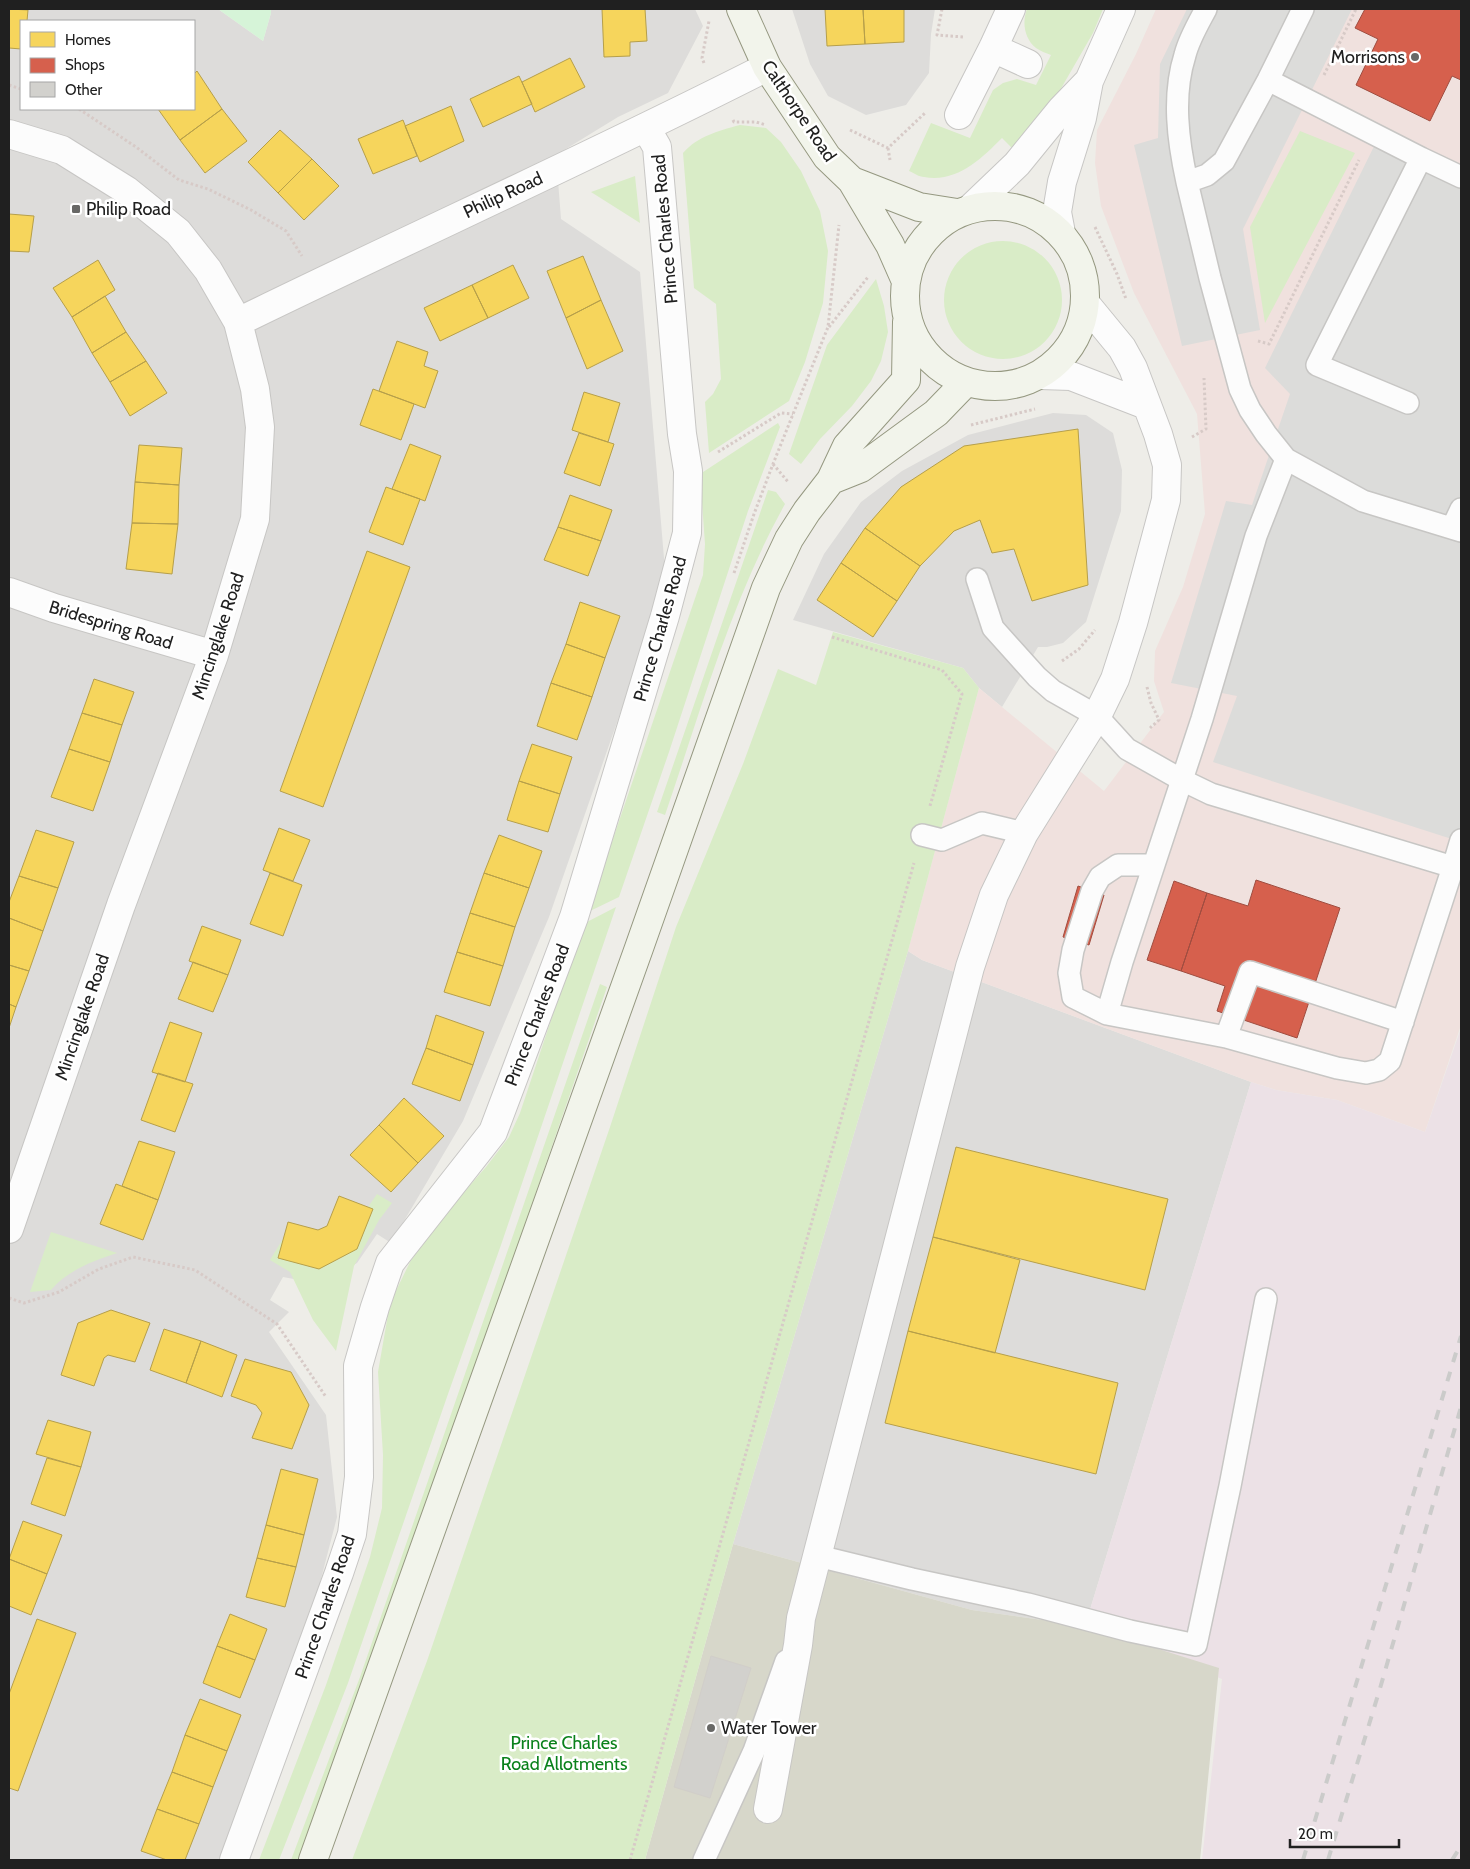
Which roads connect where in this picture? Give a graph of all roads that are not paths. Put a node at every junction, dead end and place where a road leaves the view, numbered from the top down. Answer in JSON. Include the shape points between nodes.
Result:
{"nodes":[{"id":1,"x":742,"y":9,"type":"edge"},
{"id":2,"x":1011,"y":9,"type":"edge"},
{"id":3,"x":1121,"y":9,"type":"edge"},
{"id":4,"x":1206,"y":9,"type":"edge"},
{"id":5,"x":1303,"y":9,"type":"edge"},
{"id":6,"x":993,"y":48,"type":"junction"},
{"id":7,"x":1028,"y":64,"type":"dead end"},
{"id":8,"x":767,"y":68,"type":"junction"},
{"id":9,"x":1268,"y":80,"type":"junction"},
{"id":10,"x":1089,"y":81,"type":"junction"},
{"id":11,"x":958,"y":115,"type":"dead end"},
{"id":12,"x":646,"y":128,"type":"junction"},
{"id":13,"x":9,"y":134,"type":"edge"},
{"id":14,"x":1421,"y":158,"type":"junction"},
{"id":15,"x":1461,"y":177,"type":"edge"},
{"id":16,"x":852,"y":181,"type":"junction"},
{"id":17,"x":1188,"y":182,"type":"junction"},
{"id":18,"x":965,"y":210,"type":"junction"},
{"id":19,"x":1061,"y":233,"type":"junction"},
{"id":20,"x":905,"y":279,"type":"junction"},
{"id":21,"x":1085,"y":303,"type":"junction"},
{"id":22,"x":238,"y":322,"type":"junction"},
{"id":23,"x":908,"y":322,"type":"junction"},
{"id":24,"x":1040,"y":375,"type":"junction"},
{"id":25,"x":966,"y":382,"type":"junction"},
{"id":26,"x":1408,"y":403,"type":"dead end"},
{"id":27,"x":1146,"y":405,"type":"junction"},
{"id":28,"x":1286,"y":460,"type":"junction"},
{"id":29,"x":831,"y":480,"type":"junction"},
{"id":30,"x":1461,"y":509,"type":"edge"},
{"id":31,"x":1457,"y":530,"type":"edge"},
{"id":32,"x":977,"y":579,"type":"dead end"},
{"id":33,"x":9,"y":592,"type":"edge"},
{"id":34,"x":214,"y":655,"type":"junction"},
{"id":35,"x":1097,"y":716,"type":"junction"},
{"id":36,"x":1182,"y":780,"type":"junction"},
{"id":37,"x":1024,"y":833,"type":"junction"},
{"id":38,"x":922,"y":835,"type":"road end"},
{"id":39,"x":1461,"y":840,"type":"edge"},
{"id":40,"x":1154,"y":864,"type":"junction"},
{"id":41,"x":1453,"y":867,"type":"junction"},
{"id":42,"x":1107,"y":1014,"type":"junction"},
{"id":43,"x":1403,"y":1022,"type":"junction"},
{"id":44,"x":1226,"y":1037,"type":"junction"},
{"id":45,"x":9,"y":1229,"type":"edge"},
{"id":46,"x":1266,"y":1300,"type":"dead end"},
{"id":47,"x":818,"y":1556,"type":"junction"},
{"id":48,"x":801,"y":1618,"type":"junction"},
{"id":49,"x":768,"y":1809,"type":"dead end"},
{"id":50,"x":234,"y":1860,"type":"edge"},
{"id":51,"x":313,"y":1860,"type":"edge"},
{"id":52,"x":704,"y":1860,"type":"edge"}],
"edges":[{"from":1,"to":8,"type":"street","name":"Calthorpe Road"},
{"from":2,"to":6,"type":"street"},
{"from":3,"to":10,"type":"street"},
{"from":4,"to":17,"type":"lane","via":[[1185,54],[1179,80],[1180,153]]},
{"from":5,"to":9,"type":"lane"},
{"from":6,"to":7,"type":"street"},
{"from":6,"to":11,"type":"street"},
{"from":8,"to":12,"type":"street","name":"Philip Road"},
{"from":8,"to":16,"type":"street","name":"Calthorpe Road","via":[[827,157]]},
{"from":9,"to":14,"type":"lane"},
{"from":9,"to":17,"type":"lane","via":[[1224,162]]},
{"from":10,"to":18,"type":"street","via":[[1018,164]]},
{"from":10,"to":19,"type":"street","via":[[1082,118],[1062,182],[1057,212]]},
{"from":12,"to":22,"type":"street","name":"Philip Road"},
{"from":12,"to":50,"type":"street","name":"Prince Charles Road","via":[[657,147],[682,434],[688,470],[687,533],[574,917],[492,1132],[390,1263],[358,1366],[359,1477],[352,1534]]},
{"from":13,"to":22,"type":"street","name":"Mincinglake Road","via":[[62,150],[126,190],[178,232],[208,270]]},
{"from":14,"to":15,"type":"lane"},
{"from":14,"to":26,"type":"lane","via":[[1317,365]]},
{"from":16,"to":18,"type":"street","name":"Calthorpe Road","via":[[919,207]]},
{"from":16,"to":20,"type":"street","name":"Calthorpe Road","via":[[890,245]]},
{"from":17,"to":28,"type":"lane","via":[[1240,389],[1250,410]]},
{"from":18,"to":19,"type":"street","name":"Calthorpe Road","via":[[1004,205],[1035,214]]},
{"from":18,"to":20,"type":"street","via":[[923,239]]},
{"from":19,"to":21,"type":"street","name":"Calthorpe Road","via":[[1076,254],[1084,277]]},
{"from":20,"to":23,"type":"street"},
{"from":21,"to":24,"type":"street","name":"Calthorpe Road","via":[[1081,324],[1071,344],[1058,362]]},
{"from":21,"to":27,"type":"street","via":[[1122,348]]},
{"from":22,"to":34,"type":"street","name":"Mincinglake Road","via":[[256,389],[260,427],[259,468],[255,519]]},
{"from":23,"to":25,"type":"street","name":"Calthorpe Road","via":[[916,342],[930,359],[946,373]]},
{"from":23,"to":29,"type":"street","via":[[906,380],[847,446]]},
{"from":24,"to":25,"type":"street","name":"Calthorpe Road","via":[[1014,384],[990,387]]},
{"from":24,"to":27,"type":"street","via":[[1071,376]]},
{"from":25,"to":29,"type":"street","via":[[936,412],[861,468]]},
{"from":27,"to":35,"type":"street","via":[[1167,465],[1166,500],[1134,623],[1115,679]]},
{"from":28,"to":31,"type":"lane","via":[[1363,501]]},
{"from":28,"to":36,"type":"lane","via":[[1256,536]]},
{"from":29,"to":51,"type":"street","via":[[789,539],[766,588]]},
{"from":30,"to":31,"type":"lane"},
{"from":32,"to":35,"type":"lane","via":[[993,628],[1037,677]]},
{"from":33,"to":34,"type":"street","name":"Bridespring Road"},
{"from":34,"to":45,"type":"street","name":"Mincinglake Road","via":[[121,905]]},
{"from":35,"to":36,"type":"lane","via":[[1127,749]]},
{"from":35,"to":37,"type":"street"},
{"from":36,"to":40,"type":"lane"},
{"from":36,"to":41,"type":"lane","via":[[1211,794]]},
{"from":37,"to":38,"type":"lane","via":[[982,823],[942,840]]},
{"from":37,"to":47,"type":"street","via":[[994,895],[970,967]]},
{"from":39,"to":41,"type":"lane"},
{"from":40,"to":42,"type":"lane"},
{"from":40,"to":42,"type":"lane","via":[[1118,865],[1100,876],[1076,941],[1069,973],[1073,997]]},
{"from":41,"to":43,"type":"lane"},
{"from":42,"to":44,"type":"lane"},
{"from":43,"to":44,"type":"lane","via":[[1390,1061],[1379,1070],[1366,1073]]},
{"from":43,"to":44,"type":"lane","via":[[1250,972]]},
{"from":46,"to":47,"type":"lane","via":[[1196,1645]]},
{"from":47,"to":48,"type":"street"},
{"from":48,"to":49,"type":"street"},
{"from":48,"to":52,"type":"lane","via":[[754,1751]]}]}
